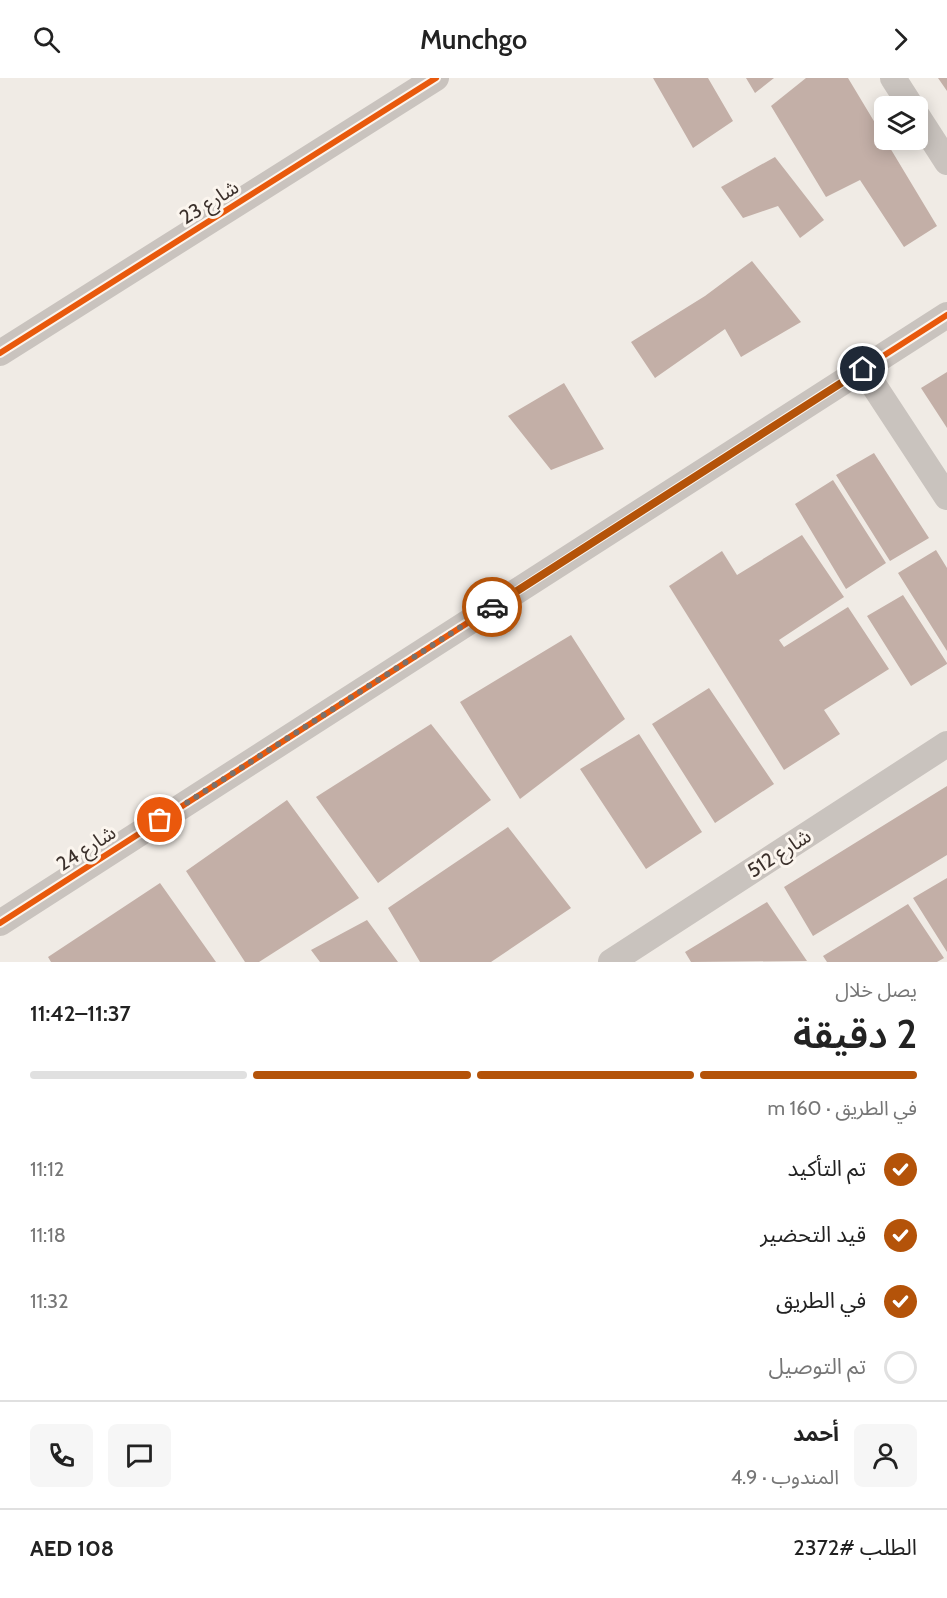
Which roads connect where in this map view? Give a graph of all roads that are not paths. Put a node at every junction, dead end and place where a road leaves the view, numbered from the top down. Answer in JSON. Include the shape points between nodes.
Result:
{"nodes":[{"id":1,"x":436,"y":78,"type":"edge"},
{"id":2,"x":893,"y":78,"type":"edge"},
{"id":3,"x":905,"y":96,"type":"edge"},
{"id":4,"x":928,"y":133,"type":"edge"},
{"id":5,"x":947,"y":162,"type":"edge"},
{"id":6,"x":947,"y":315,"type":"edge"},
{"id":7,"x":0,"y":353,"type":"edge"},
{"id":8,"x":863,"y":369,"type":"junction"},
{"id":9,"x":947,"y":497,"type":"edge"},
{"id":10,"x":947,"y":744,"type":"edge"},
{"id":11,"x":0,"y":922,"type":"edge"},
{"id":12,"x":611,"y":962,"type":"edge"}],
"edges":[{"from":1,"to":7,"type":"street","name":"شارع 23"},
{"from":2,"to":3,"type":"street"},
{"from":4,"to":5,"type":"street"},
{"from":6,"to":8,"type":"street","name":"شارع 24"},
{"from":8,"to":9,"type":"street"},
{"from":8,"to":11,"type":"street","name":"شارع 24"},
{"from":10,"to":12,"type":"street","name":"شارع 512"}]}
